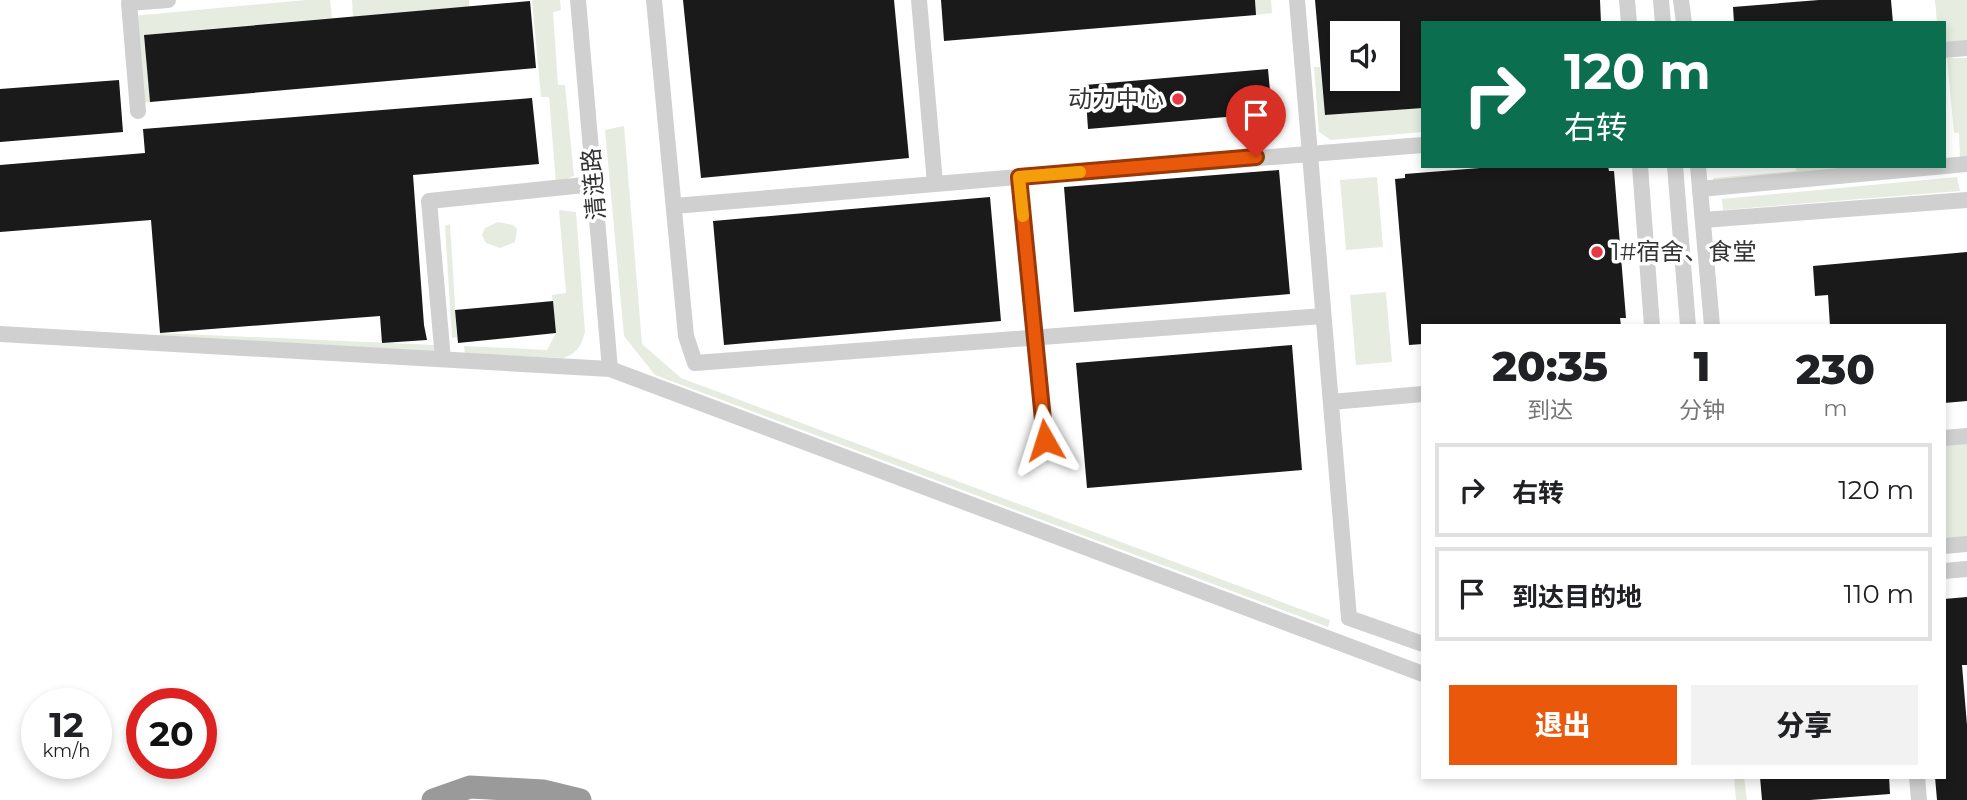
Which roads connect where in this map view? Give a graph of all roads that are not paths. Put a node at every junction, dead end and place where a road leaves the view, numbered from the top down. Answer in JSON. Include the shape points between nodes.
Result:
{"nodes":[{"id":1,"x":168,"y":0,"type":"edge"},
{"id":2,"x":578,"y":0,"type":"edge"},
{"id":3,"x":654,"y":0,"type":"edge"},
{"id":4,"x":919,"y":0,"type":"edge"},
{"id":5,"x":1297,"y":0,"type":"edge"},
{"id":6,"x":1627,"y":0,"type":"edge"},
{"id":7,"x":1661,"y":0,"type":"edge"},
{"id":8,"x":1681,"y":0,"type":"edge"},
{"id":9,"x":1629,"y":21,"type":"edge"},
{"id":10,"x":1663,"y":21,"type":"edge"},
{"id":11,"x":1684,"y":21,"type":"edge"},
{"id":12,"x":1967,"y":48,"type":"edge"},
{"id":13,"x":1946,"y":50,"type":"edge"},
{"id":14,"x":138,"y":111,"type":"dead end"},
{"id":15,"x":1421,"y":145,"type":"edge"},
{"id":16,"x":1308,"y":153,"type":"junction"},
{"id":17,"x":1967,"y":164,"type":"edge"},
{"id":18,"x":1946,"y":166,"type":"edge"},
{"id":19,"x":1640,"y":168,"type":"edge"},
{"id":20,"x":1675,"y":168,"type":"edge"},
{"id":21,"x":1698,"y":168,"type":"edge"},
{"id":22,"x":1924,"y":168,"type":"edge"},
{"id":23,"x":1019,"y":177,"type":"junction"},
{"id":24,"x":935,"y":183,"type":"junction"},
{"id":25,"x":594,"y":184,"type":"junction"},
{"id":26,"x":1700,"y":189,"type":"junction"},
{"id":27,"x":1967,"y":200,"type":"edge"},
{"id":28,"x":674,"y":206,"type":"junction"},
{"id":29,"x":1703,"y":220,"type":"junction"},
{"id":30,"x":1323,"y":316,"type":"junction"},
{"id":31,"x":1652,"y":324,"type":"edge"},
{"id":32,"x":1688,"y":324,"type":"edge"},
{"id":33,"x":1712,"y":324,"type":"edge"},
{"id":34,"x":0,"y":334,"type":"edge"},
{"id":35,"x":1035,"y":338,"type":"junction"},
{"id":36,"x":443,"y":359,"type":"junction"},
{"id":37,"x":610,"y":369,"type":"junction"},
{"id":38,"x":1421,"y":394,"type":"edge"},
{"id":39,"x":1331,"y":402,"type":"junction"},
{"id":40,"x":1967,"y":436,"type":"edge"},
{"id":41,"x":1946,"y":438,"type":"edge"},
{"id":42,"x":1045,"y":440,"type":"dead end"},
{"id":43,"x":1967,"y":544,"type":"edge"},
{"id":44,"x":1946,"y":546,"type":"edge"},
{"id":45,"x":1967,"y":569,"type":"edge"},
{"id":46,"x":1946,"y":570,"type":"edge"},
{"id":47,"x":1421,"y":643,"type":"edge"},
{"id":48,"x":1421,"y":673,"type":"edge"},
{"id":49,"x":1917,"y":779,"type":"edge"},
{"id":50,"x":433,"y":800,"type":"edge"},
{"id":51,"x":580,"y":800,"type":"edge"},
{"id":52,"x":1919,"y":800,"type":"edge"}],
"edges":[{"from":1,"to":14,"type":"street","via":[[129,3]]},
{"from":2,"to":25,"type":"street","name":"清涟路"},
{"from":3,"to":28,"type":"street"},
{"from":4,"to":24,"type":"street"},
{"from":5,"to":16,"type":"street"},
{"from":6,"to":9,"type":"street"},
{"from":7,"to":10,"type":"street"},
{"from":8,"to":11,"type":"street"},
{"from":12,"to":13,"type":"street"},
{"from":15,"to":16,"type":"street"},
{"from":16,"to":23,"type":"street"},
{"from":16,"to":30,"type":"street"},
{"from":17,"to":18,"type":"street"},
{"from":19,"to":31,"type":"street"},
{"from":20,"to":32,"type":"street"},
{"from":21,"to":26,"type":"street"},
{"from":22,"to":26,"type":"street"},
{"from":23,"to":24,"type":"street"},
{"from":23,"to":35,"type":"street"},
{"from":24,"to":28,"type":"street"},
{"from":25,"to":36,"type":"street","via":[[429,201]]},
{"from":25,"to":37,"type":"street","name":"清涟路"},
{"from":26,"to":29,"type":"street"},
{"from":27,"to":29,"type":"street","via":[[1873,211]]},
{"from":28,"to":35,"type":"street","via":[[686,336],[695,363]]},
{"from":29,"to":33,"type":"street"},
{"from":30,"to":35,"type":"street"},
{"from":30,"to":39,"type":"street"},
{"from":34,"to":36,"type":"street"},
{"from":35,"to":42,"type":"street"},
{"from":36,"to":37,"type":"street"},
{"from":37,"to":48,"type":"street"},
{"from":38,"to":39,"type":"street"},
{"from":39,"to":47,"type":"street","via":[[1349,618]]},
{"from":40,"to":41,"type":"street"},
{"from":43,"to":44,"type":"street"},
{"from":45,"to":46,"type":"street"},
{"from":49,"to":52,"type":"street"},
{"from":50,"to":51,"type":"highway","via":[[470,787],[543,791]]}]}
